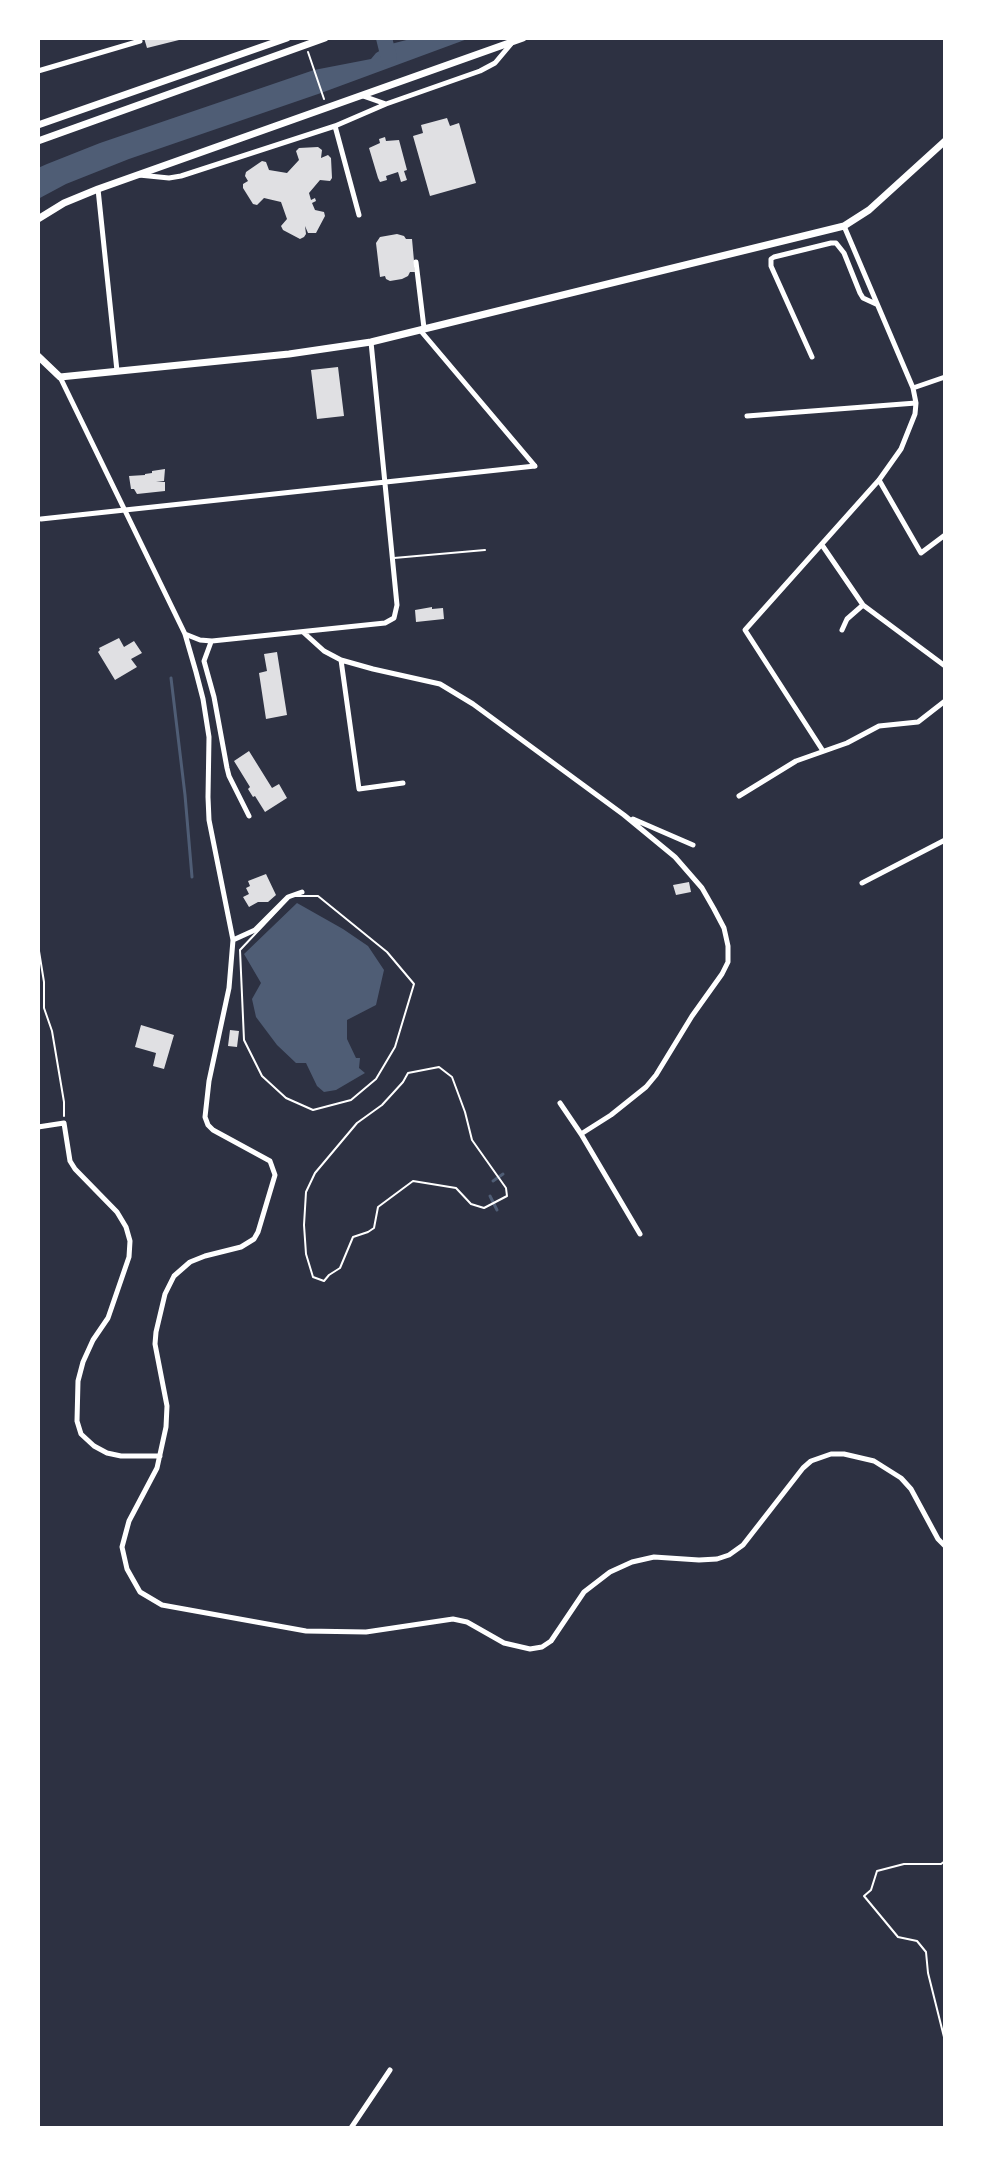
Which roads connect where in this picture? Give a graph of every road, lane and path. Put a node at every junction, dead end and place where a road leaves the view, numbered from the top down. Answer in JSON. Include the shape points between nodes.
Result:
{"nodes":[{"id":1,"x":261,"y":38,"type":"edge"},
{"id":2,"x":287,"y":38,"type":"edge"},
{"id":3,"x":325,"y":38,"type":"edge"},
{"id":4,"x":523,"y":38,"type":"edge"},
{"id":5,"x":140,"y":41,"type":"dead end"},
{"id":6,"x":513,"y":42,"type":"junction"},
{"id":7,"x":272,"y":43,"type":"junction"},
{"id":8,"x":305,"y":45,"type":"junction"},
{"id":9,"x":38,"y":71,"type":"edge"},
{"id":10,"x":362,"y":95,"type":"junction"},
{"id":11,"x":322,"y":96,"type":"dead end"},
{"id":12,"x":386,"y":104,"type":"junction"},
{"id":13,"x":38,"y":125,"type":"edge"},
{"id":14,"x":335,"y":126,"type":"junction"},
{"id":15,"x":38,"y":141,"type":"edge"},
{"id":16,"x":945,"y":141,"type":"edge"},
{"id":17,"x":138,"y":175,"type":"junction"},
{"id":18,"x":98,"y":189,"type":"junction"},
{"id":19,"x":359,"y":215,"type":"dead end"},
{"id":20,"x":38,"y":219,"type":"edge"},
{"id":21,"x":844,"y":226,"type":"junction"},
{"id":22,"x":416,"y":262,"type":"dead end"},
{"id":23,"x":877,"y":305,"type":"junction"},
{"id":24,"x":422,"y":329,"type":"junction"},
{"id":25,"x":371,"y":342,"type":"junction"},
{"id":26,"x":38,"y":356,"type":"edge"},
{"id":27,"x":812,"y":357,"type":"dead end"},
{"id":28,"x":117,"y":371,"type":"junction"},
{"id":29,"x":60,"y":377,"type":"junction"},
{"id":30,"x":945,"y":377,"type":"edge"},
{"id":31,"x":913,"y":388,"type":"junction"},
{"id":32,"x":916,"y":403,"type":"junction"},
{"id":33,"x":747,"y":416,"type":"dead end"},
{"id":34,"x":879,"y":480,"type":"junction"},
{"id":35,"x":385,"y":482,"type":"junction"},
{"id":36,"x":124,"y":509,"type":"junction"},
{"id":37,"x":41,"y":519,"type":"dead end"},
{"id":38,"x":945,"y":535,"type":"edge"},
{"id":39,"x":822,"y":545,"type":"junction"},
{"id":40,"x":485,"y":550,"type":"dead end"},
{"id":41,"x":392,"y":558,"type":"junction"},
{"id":42,"x":863,"y":605,"type":"junction"},
{"id":43,"x":842,"y":630,"type":"dead end"},
{"id":44,"x":303,"y":632,"type":"junction"},
{"id":45,"x":185,"y":634,"type":"junction"},
{"id":46,"x":212,"y":641,"type":"junction"},
{"id":47,"x":341,"y":660,"type":"junction"},
{"id":48,"x":945,"y":666,"type":"edge"},
{"id":49,"x":206,"y":669,"type":"junction"},
{"id":50,"x":196,"y":672,"type":"junction"},
{"id":51,"x":945,"y":701,"type":"edge"},
{"id":52,"x":205,"y":716,"type":"junction"},
{"id":53,"x":219,"y":722,"type":"junction"},
{"id":54,"x":208,"y":734,"type":"junction"},
{"id":55,"x":823,"y":751,"type":"junction"},
{"id":56,"x":403,"y":783,"type":"dead end"},
{"id":57,"x":739,"y":796,"type":"dead end"},
{"id":58,"x":624,"y":815,"type":"junction"},
{"id":59,"x":249,"y":816,"type":"dead end"},
{"id":60,"x":945,"y":840,"type":"edge"},
{"id":61,"x":693,"y":845,"type":"dead end"},
{"id":62,"x":862,"y":883,"type":"dead end"},
{"id":63,"x":302,"y":892,"type":"dead end"},
{"id":64,"x":233,"y":940,"type":"junction"},
{"id":65,"x":38,"y":945,"type":"edge"},
{"id":66,"x":244,"y":1040,"type":"joint"},
{"id":67,"x":560,"y":1103,"type":"dead end"},
{"id":68,"x":64,"y":1123,"type":"junction"},
{"id":69,"x":38,"y":1127,"type":"edge"},
{"id":70,"x":581,"y":1134,"type":"junction"},
{"id":71,"x":507,"y":1196,"type":"joint"},
{"id":72,"x":640,"y":1234,"type":"dead end"},
{"id":73,"x":160,"y":1456,"type":"junction"},
{"id":74,"x":945,"y":1546,"type":"edge"},
{"id":75,"x":945,"y":1861,"type":"edge"},
{"id":76,"x":945,"y":2041,"type":"edge"},
{"id":77,"x":390,"y":2070,"type":"dead end"},
{"id":78,"x":351,"y":2128,"type":"edge"}],
"edges":[{"from":1,"to":7,"type":"lane"},
{"from":2,"to":7,"type":"main road"},
{"from":3,"to":8,"type":"main road"},
{"from":4,"to":6,"type":"main road"},
{"from":5,"to":9,"type":"street"},
{"from":6,"to":10,"type":"main road"},
{"from":6,"to":12,"type":"street","via":[[488,67]]},
{"from":7,"to":13,"type":"main road"},
{"from":8,"to":11,"type":"path"},
{"from":8,"to":15,"type":"main road"},
{"from":10,"to":12,"type":"street"},
{"from":10,"to":17,"type":"main road"},
{"from":12,"to":14,"type":"street"},
{"from":14,"to":17,"type":"street","via":[[181,176]]},
{"from":14,"to":19,"type":"street"},
{"from":16,"to":21,"type":"main road"},
{"from":17,"to":18,"type":"main road"},
{"from":18,"to":20,"type":"main road"},
{"from":18,"to":28,"type":"street"},
{"from":21,"to":23,"type":"street"},
{"from":21,"to":24,"type":"main road"},
{"from":22,"to":24,"type":"street"},
{"from":23,"to":27,"type":"street","via":[[863,298],[836,243],[771,259]]},
{"from":23,"to":31,"type":"street"},
{"from":24,"to":25,"type":"main road"},
{"from":24,"to":35,"type":"street","via":[[535,466]]},
{"from":25,"to":28,"type":"main road"},
{"from":25,"to":35,"type":"street"},
{"from":26,"to":29,"type":"main road"},
{"from":28,"to":29,"type":"main road"},
{"from":29,"to":36,"type":"street"},
{"from":30,"to":31,"type":"street"},
{"from":31,"to":32,"type":"street"},
{"from":32,"to":33,"type":"street"},
{"from":32,"to":34,"type":"street","via":[[907,436]]},
{"from":34,"to":38,"type":"street","via":[[921,553]]},
{"from":34,"to":39,"type":"street"},
{"from":35,"to":36,"type":"street"},
{"from":35,"to":41,"type":"street"},
{"from":36,"to":37,"type":"street"},
{"from":36,"to":45,"type":"street"},
{"from":39,"to":42,"type":"street"},
{"from":39,"to":55,"type":"street","via":[[745,630]]},
{"from":40,"to":41,"type":"lane"},
{"from":41,"to":44,"type":"street","via":[[394,618]]},
{"from":42,"to":43,"type":"street"},
{"from":42,"to":48,"type":"street"},
{"from":44,"to":46,"type":"street"},
{"from":44,"to":47,"type":"street"},
{"from":45,"to":46,"type":"street"},
{"from":45,"to":50,"type":"street"},
{"from":46,"to":49,"type":"street"},
{"from":47,"to":56,"type":"street","via":[[359,789]]},
{"from":47,"to":58,"type":"street","via":[[449,688]]},
{"from":49,"to":50,"type":"street"},
{"from":49,"to":53,"type":"street"},
{"from":50,"to":52,"type":"street"},
{"from":51,"to":55,"type":"street","via":[[918,722],[879,726]]},
{"from":52,"to":53,"type":"street"},
{"from":52,"to":54,"type":"street"},
{"from":53,"to":54,"type":"street"},
{"from":53,"to":59,"type":"street","via":[[229,776]]},
{"from":54,"to":64,"type":"street","via":[[209,820]]},
{"from":55,"to":57,"type":"street","via":[[786,766]]},
{"from":58,"to":61,"type":"street"},
{"from":58,"to":70,"type":"street","via":[[675,857],[702,888],[724,928],[728,962],[646,1087]]},
{"from":60,"to":62,"type":"street"},
{"from":63,"to":64,"type":"street","via":[[288,897],[255,930]]},
{"from":64,"to":73,"type":"street","via":[[205,1117],[213,1130],[270,1161],[274,1183],[254,1239],[190,1262],[168,1285],[155,1344],[167,1406]]},
{"from":65,"to":68,"type":"path"},
{"from":66,"to":66,"type":"path","via":[[262,1076],[286,1098],[313,1110],[351,1100],[376,1079],[395,1047],[414,984],[387,952],[318,896],[291,896],[240,950]]},
{"from":67,"to":70,"type":"street"},
{"from":68,"to":69,"type":"street"},
{"from":68,"to":73,"type":"street","via":[[70,1161],[117,1212],[130,1241],[108,1318],[83,1362],[77,1421],[81,1434],[107,1453]]},
{"from":70,"to":72,"type":"street"},
{"from":71,"to":71,"type":"path","via":[[472,1140],[452,1077],[439,1067],[408,1073],[382,1105],[357,1123],[315,1173],[306,1192],[306,1254],[313,1277],[324,1281],[340,1268],[353,1237],[374,1228],[378,1207],[413,1181],[456,1188],[471,1204],[484,1208]]},
{"from":73,"to":74,"type":"street","via":[[122,1547],[140,1592],[162,1605],[306,1631],[366,1632],[453,1619],[504,1643],[542,1647],[558,1633],[584,1592],[610,1572],[654,1557],[699,1560],[729,1555],[743,1545],[803,1468],[831,1454],[874,1461],[901,1478]]},
{"from":75,"to":76,"type":"path","via":[[877,1871],[864,1896],[898,1937],[917,1941],[926,1952]]},
{"from":77,"to":78,"type":"street"}]}
